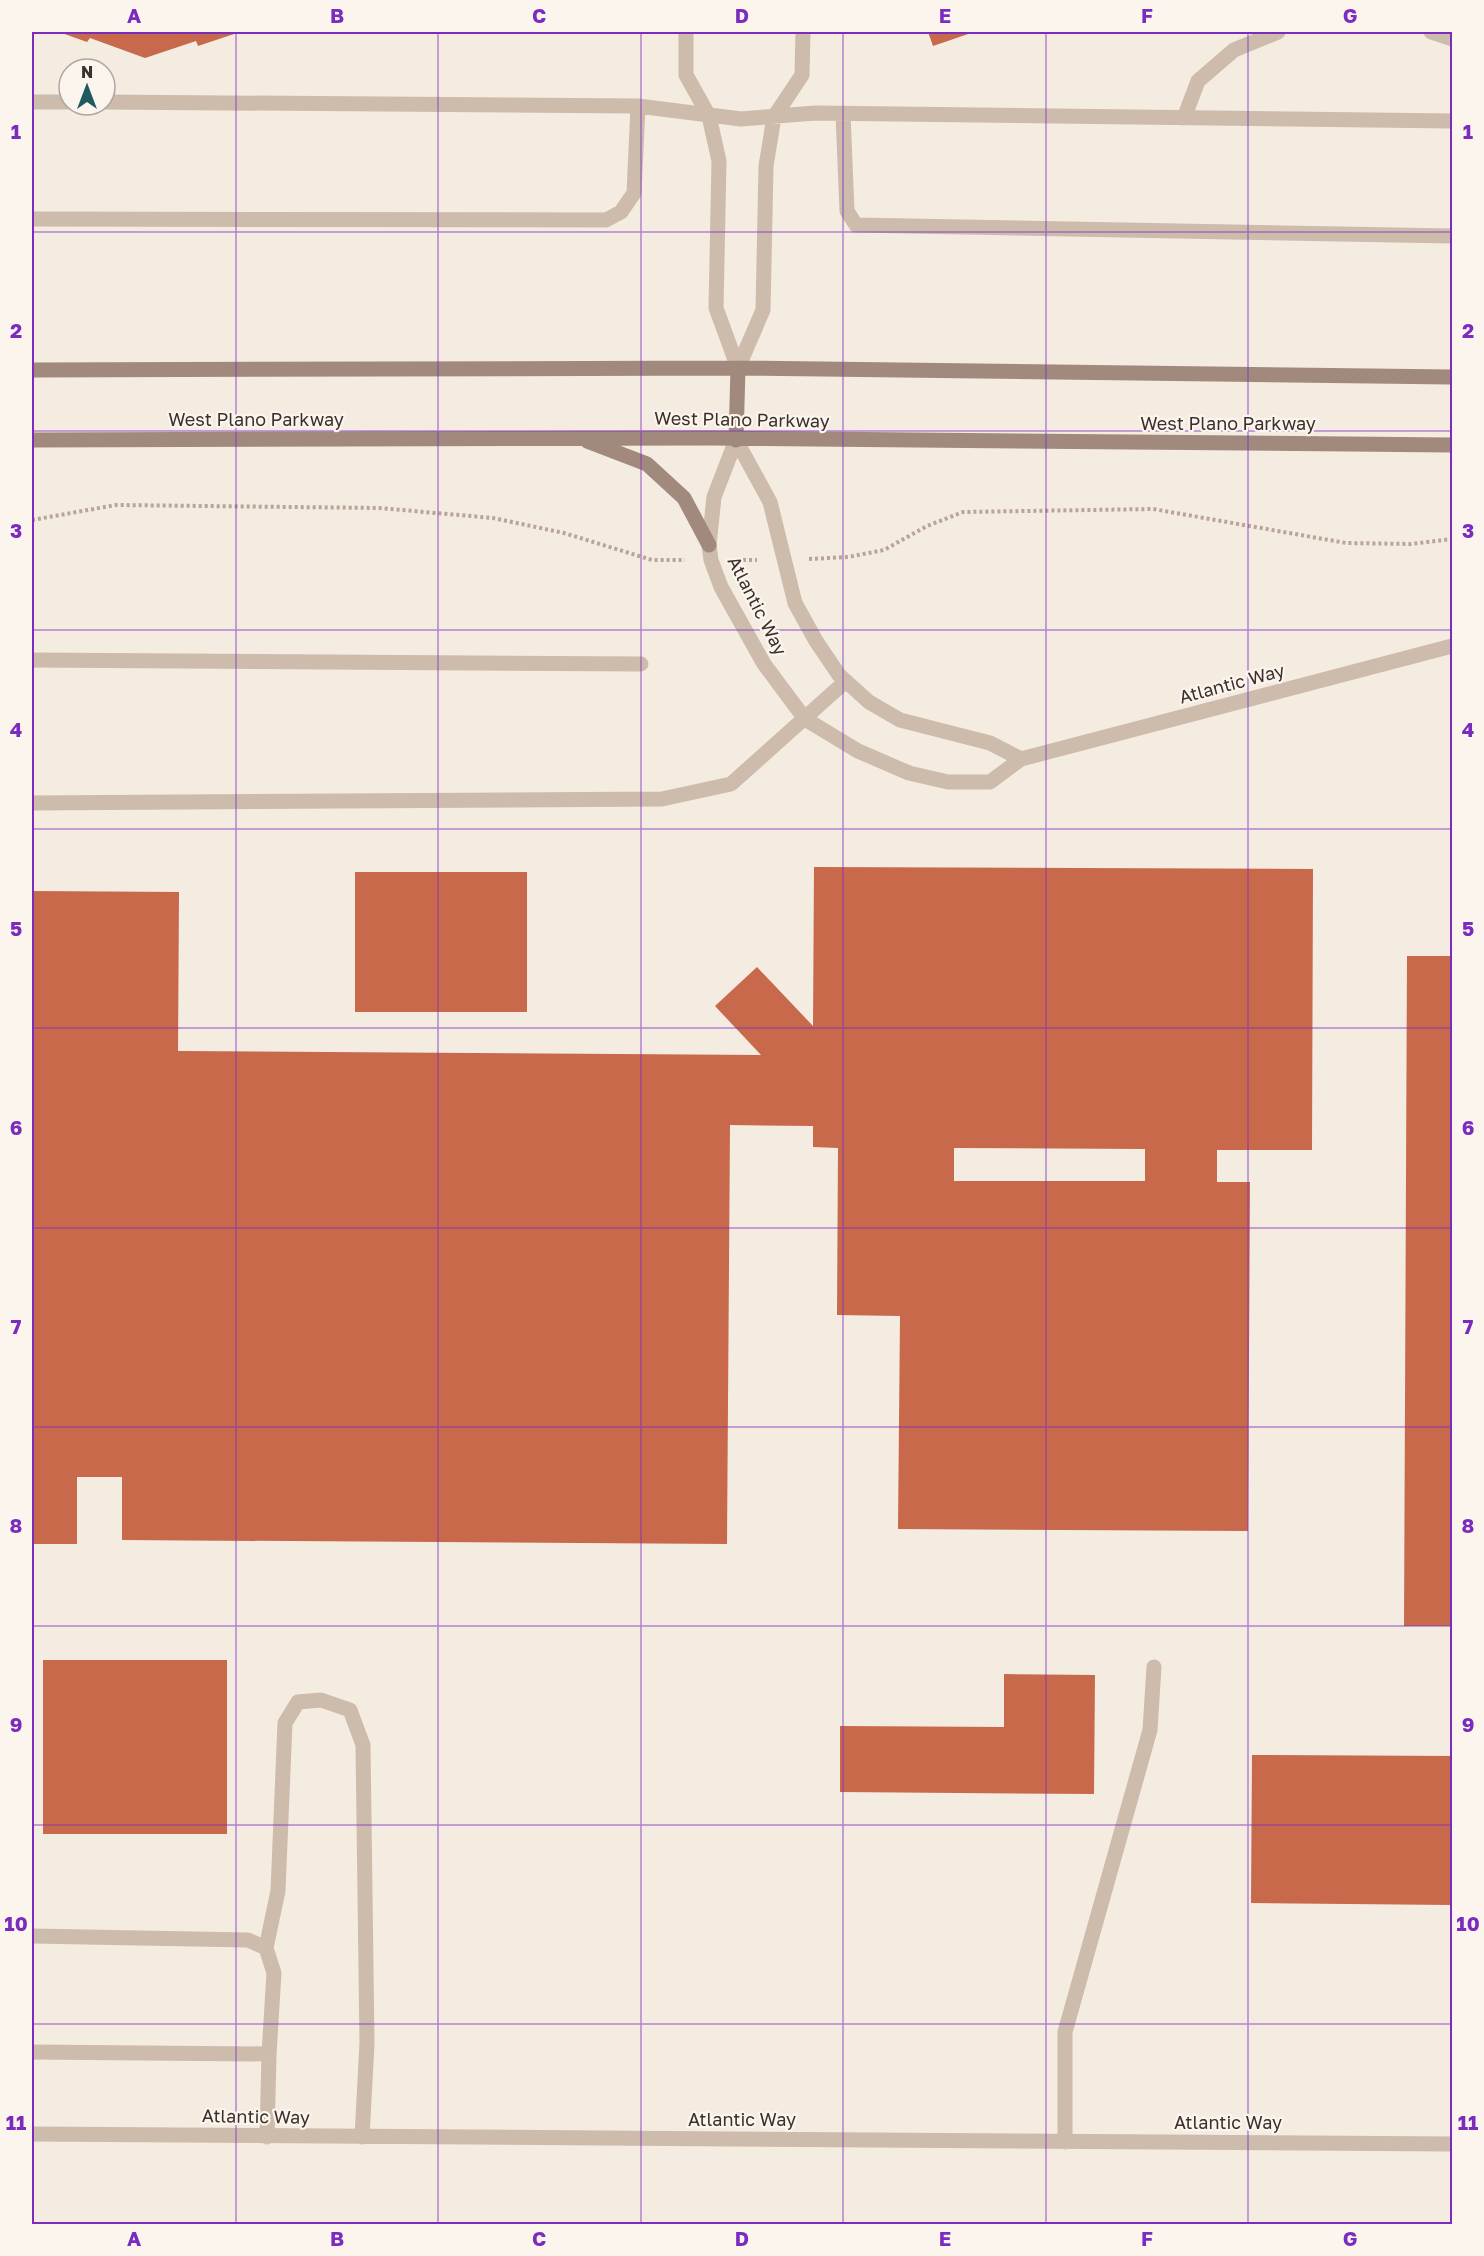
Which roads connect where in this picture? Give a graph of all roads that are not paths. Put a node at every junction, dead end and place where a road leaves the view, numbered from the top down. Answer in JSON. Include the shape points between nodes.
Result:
{"nodes":[{"id":1,"x":686,"y":32,"type":"edge"},
{"id":2,"x":803,"y":32,"type":"edge"},
{"id":3,"x":1278,"y":32,"type":"edge"},
{"id":4,"x":1431,"y":32,"type":"edge"},
{"id":5,"x":1452,"y":39,"type":"edge"},
{"id":6,"x":32,"y":102,"type":"edge"},
{"id":7,"x":57,"y":102,"type":"edge"},
{"id":8,"x":117,"y":102,"type":"edge"},
{"id":9,"x":638,"y":106,"type":"junction"},
{"id":10,"x":843,"y":114,"type":"junction"},
{"id":11,"x":709,"y":116,"type":"junction"},
{"id":12,"x":774,"y":117,"type":"junction"},
{"id":13,"x":1184,"y":118,"type":"junction"},
{"id":14,"x":1452,"y":121,"type":"edge"},
{"id":15,"x":32,"y":219,"type":"edge"},
{"id":16,"x":1452,"y":236,"type":"edge"},
{"id":17,"x":738,"y":368,"type":"junction"},
{"id":18,"x":32,"y":370,"type":"edge"},
{"id":19,"x":1452,"y":377,"type":"edge"},
{"id":20,"x":578,"y":438,"type":"junction"},
{"id":21,"x":32,"y":440,"type":"edge"},
{"id":22,"x":736,"y":440,"type":"junction"},
{"id":23,"x":1452,"y":445,"type":"edge"},
{"id":24,"x":710,"y":552,"type":"junction"},
{"id":25,"x":1452,"y":646,"type":"edge"},
{"id":26,"x":32,"y":660,"type":"edge"},
{"id":27,"x":641,"y":664,"type":"dead end"},
{"id":28,"x":846,"y":681,"type":"junction"},
{"id":29,"x":805,"y":719,"type":"junction"},
{"id":30,"x":1021,"y":759,"type":"junction"},
{"id":31,"x":32,"y":803,"type":"edge"},
{"id":32,"x":1155,"y":1667,"type":"dead end"},
{"id":33,"x":32,"y":1936,"type":"edge"},
{"id":34,"x":266,"y":1948,"type":"junction"},
{"id":35,"x":32,"y":2052,"type":"edge"},
{"id":36,"x":269,"y":2054,"type":"junction"},
{"id":37,"x":32,"y":2134,"type":"edge"},
{"id":38,"x":267,"y":2137,"type":"junction"},
{"id":39,"x":362,"y":2137,"type":"junction"},
{"id":40,"x":1065,"y":2142,"type":"junction"},
{"id":41,"x":1452,"y":2144,"type":"edge"}],
"edges":[{"from":1,"to":11,"type":"lane","via":[[686,75]]},
{"from":2,"to":12,"type":"lane","via":[[802,75]]},
{"from":3,"to":13,"type":"lane","via":[[1234,50],[1198,81]]},
{"from":4,"to":5,"type":"lane"},
{"from":6,"to":7,"type":"lane"},
{"from":8,"to":9,"type":"lane"},
{"from":9,"to":11,"type":"lane"},
{"from":9,"to":15,"type":"lane","via":[[634,193],[621,212],[606,220]]},
{"from":10,"to":12,"type":"lane"},
{"from":10,"to":13,"type":"lane"},
{"from":10,"to":16,"type":"lane","via":[[847,212],[856,225]]},
{"from":11,"to":12,"type":"lane"},
{"from":11,"to":17,"type":"lane","via":[[719,161],[716,308]]},
{"from":12,"to":17,"type":"lane","via":[[766,166],[763,310]]},
{"from":13,"to":14,"type":"lane"},
{"from":17,"to":18,"type":"main road"},
{"from":17,"to":19,"type":"main road"},
{"from":17,"to":22,"type":"main road"},
{"from":20,"to":21,"type":"main road","name":"West Plano Parkway"},
{"from":20,"to":22,"type":"main road","name":"West Plano Parkway"},
{"from":20,"to":24,"type":"main road","via":[[647,464],[684,498]]},
{"from":22,"to":23,"type":"main road","name":"West Plano Parkway"},
{"from":22,"to":24,"type":"lane","name":"Atlantic Way","via":[[714,497]]},
{"from":22,"to":28,"type":"lane","name":"Atlantic Way","via":[[770,502],[795,603],[816,641]]},
{"from":24,"to":29,"type":"lane","name":"Atlantic Way","via":[[721,587],[764,664]]},
{"from":25,"to":30,"type":"lane","name":"Atlantic Way"},
{"from":26,"to":27,"type":"lane"},
{"from":28,"to":29,"type":"lane"},
{"from":28,"to":30,"type":"lane","name":"Atlantic Way","via":[[869,702],[900,720],[990,742]]},
{"from":29,"to":30,"type":"lane","name":"Atlantic Way","via":[[858,750],[909,773],[948,782],[990,782]]},
{"from":29,"to":31,"type":"lane","via":[[731,783],[662,799]]},
{"from":32,"to":40,"type":"lane","via":[[1150,1730],[1065,2032]]},
{"from":33,"to":34,"type":"lane","via":[[248,1940]]},
{"from":34,"to":36,"type":"lane","via":[[274,1973]]},
{"from":34,"to":39,"type":"lane","via":[[278,1891],[285,1723],[298,1701],[321,1700],[350,1710],[363,1745],[367,2043]]},
{"from":35,"to":36,"type":"lane"},
{"from":36,"to":38,"type":"lane"},
{"from":37,"to":38,"type":"lane","name":"Atlantic Way"},
{"from":38,"to":39,"type":"lane","name":"Atlantic Way"},
{"from":39,"to":40,"type":"lane","name":"Atlantic Way"},
{"from":40,"to":41,"type":"lane","name":"Atlantic Way"}]}
